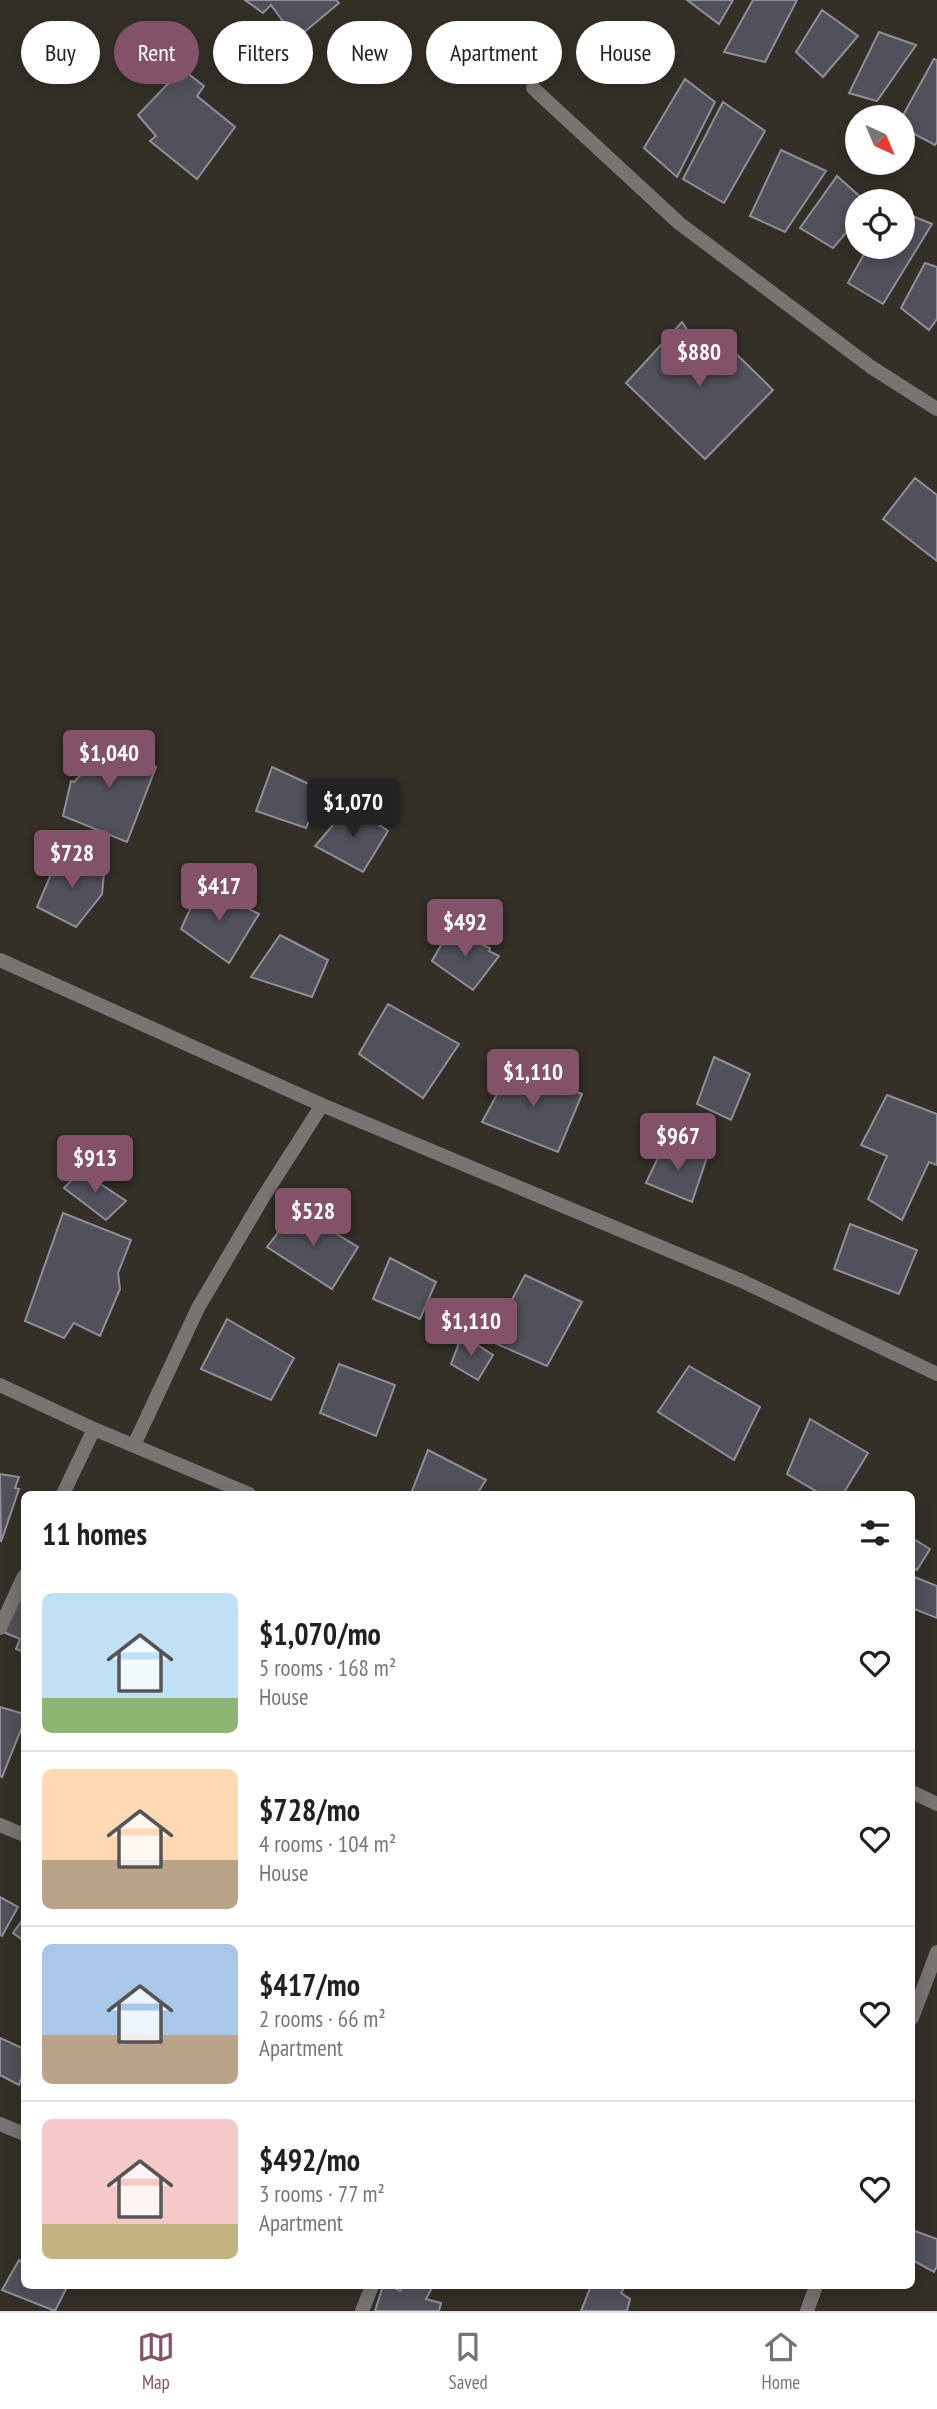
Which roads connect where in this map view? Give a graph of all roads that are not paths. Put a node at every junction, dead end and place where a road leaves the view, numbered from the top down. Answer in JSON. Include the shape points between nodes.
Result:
{"nodes":[{"id":1,"x":533,"y":88,"type":"dead end"},
{"id":2,"x":937,"y":409,"type":"edge"},
{"id":3,"x":0,"y":960,"type":"edge"},
{"id":4,"x":322,"y":1105,"type":"junction"},
{"id":5,"x":937,"y":1374,"type":"edge"},
{"id":6,"x":0,"y":1385,"type":"edge"},
{"id":7,"x":94,"y":1429,"type":"junction"},
{"id":8,"x":134,"y":1445,"type":"junction"},
{"id":9,"x":64,"y":1491,"type":"edge"},
{"id":10,"x":242,"y":1491,"type":"edge"},
{"id":11,"x":21,"y":1582,"type":"edge"},
{"id":12,"x":0,"y":1628,"type":"edge"},
{"id":13,"x":915,"y":1793,"type":"edge"},
{"id":14,"x":937,"y":1804,"type":"edge"},
{"id":15,"x":0,"y":1825,"type":"edge"},
{"id":16,"x":21,"y":1834,"type":"edge"},
{"id":17,"x":937,"y":1952,"type":"edge"},
{"id":18,"x":915,"y":2010,"type":"edge"},
{"id":19,"x":0,"y":2124,"type":"edge"},
{"id":20,"x":21,"y":2133,"type":"edge"},
{"id":21,"x":371,"y":2289,"type":"edge"},
{"id":22,"x":815,"y":2289,"type":"edge"},
{"id":23,"x":362,"y":2311,"type":"edge"},
{"id":24,"x":807,"y":2311,"type":"edge"}],
"edges":[{"from":1,"to":2,"type":"street","via":[[679,223],[870,368]]},
{"from":3,"to":4,"type":"street"},
{"from":4,"to":5,"type":"street","via":[[742,1282]]},
{"from":4,"to":8,"type":"street","via":[[198,1308]]},
{"from":6,"to":7,"type":"street"},
{"from":7,"to":8,"type":"street"},
{"from":7,"to":9,"type":"street"},
{"from":8,"to":10,"type":"street"},
{"from":11,"to":12,"type":"street"},
{"from":13,"to":14,"type":"street"},
{"from":15,"to":16,"type":"street"},
{"from":17,"to":18,"type":"street"},
{"from":19,"to":20,"type":"street"},
{"from":21,"to":23,"type":"street"},
{"from":22,"to":24,"type":"street"}]}
